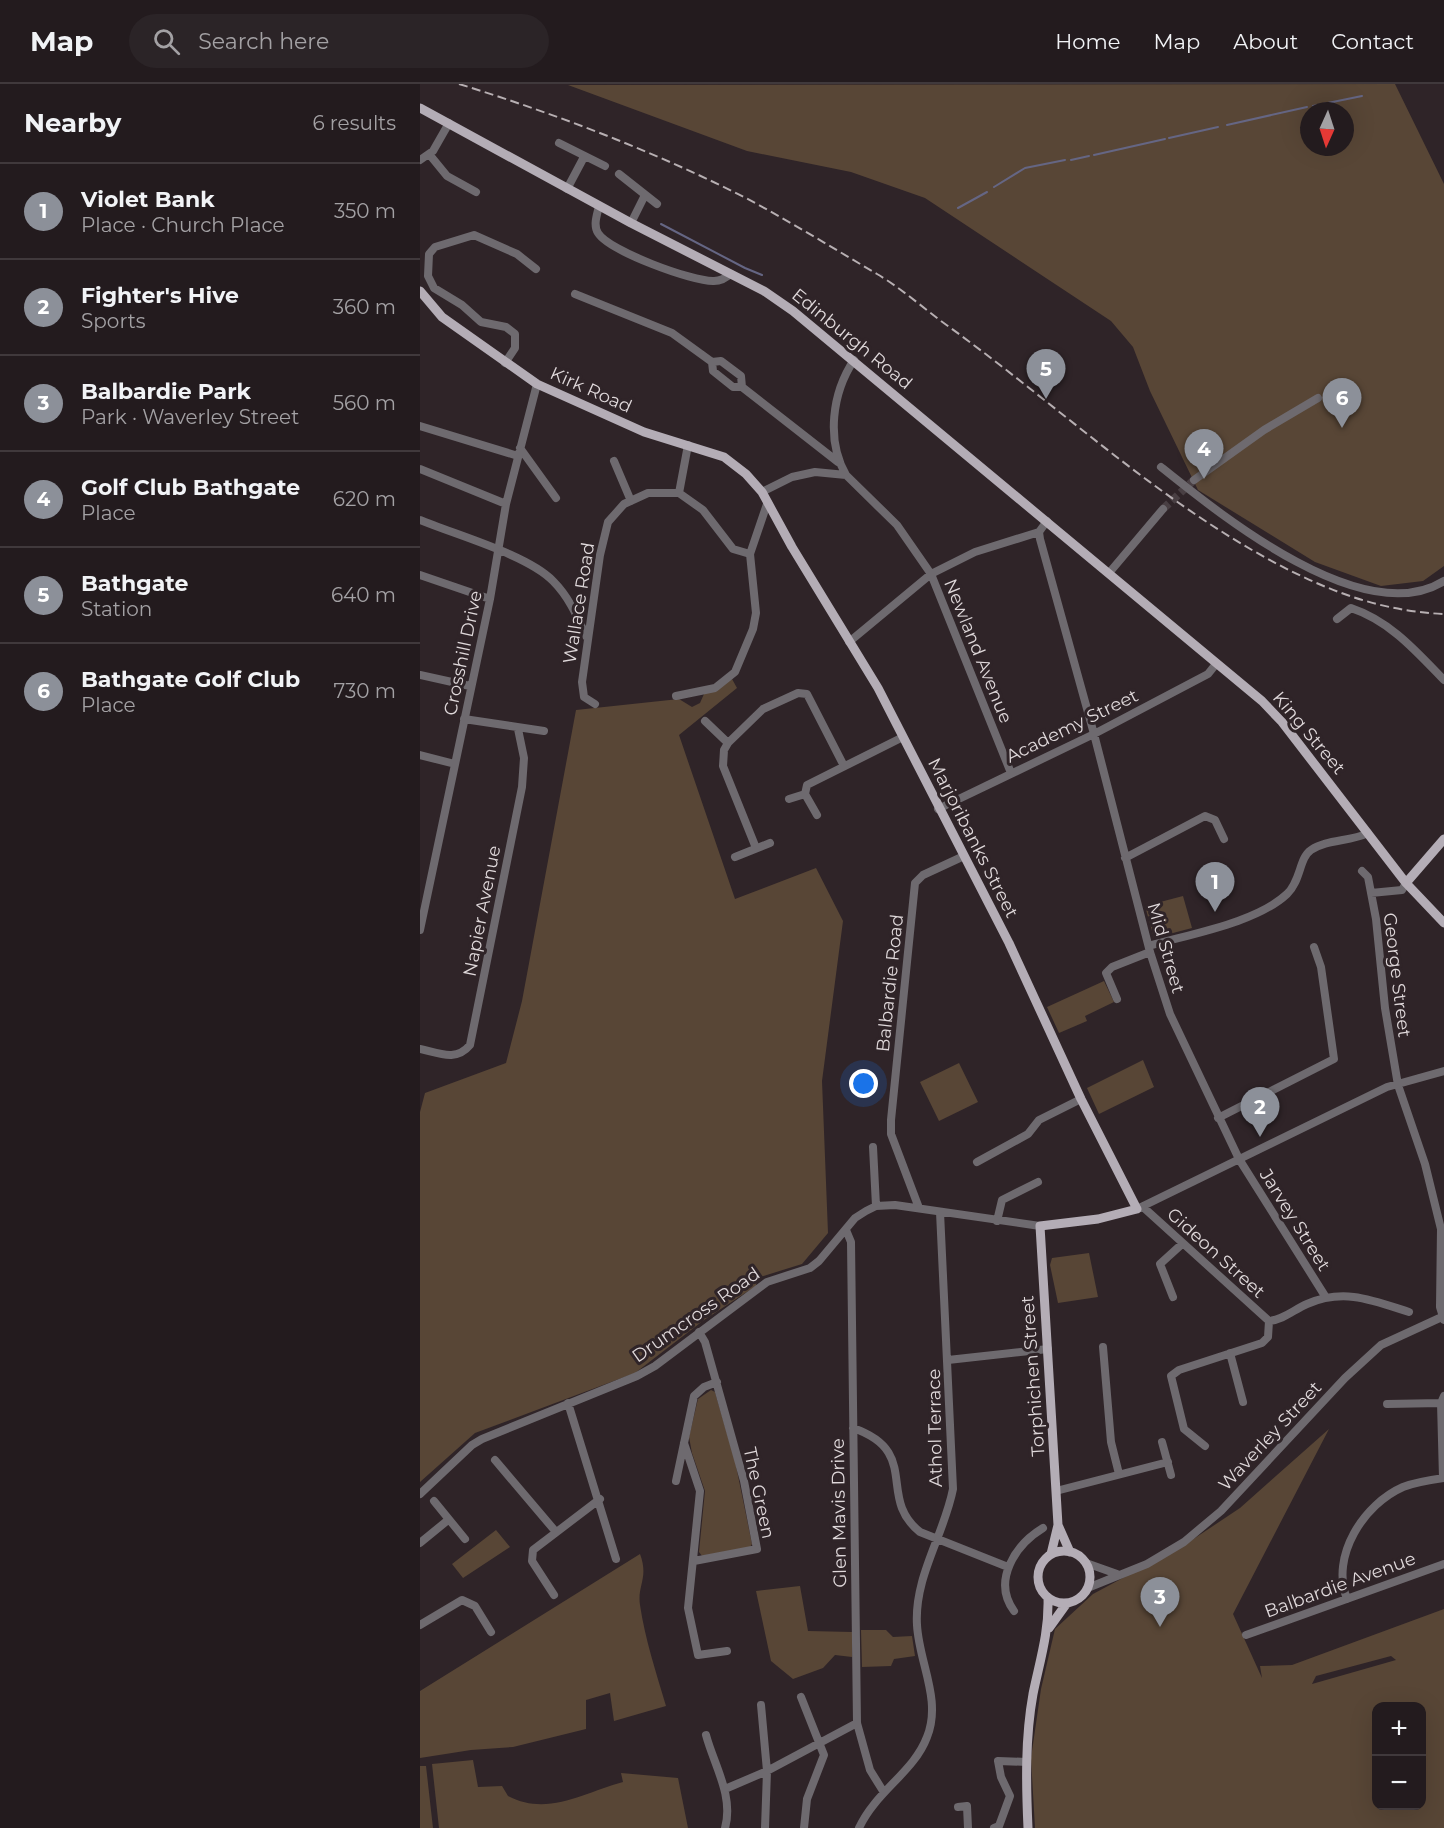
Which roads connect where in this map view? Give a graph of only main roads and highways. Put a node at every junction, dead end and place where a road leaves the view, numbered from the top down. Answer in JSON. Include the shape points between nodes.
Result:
{"nodes":[{"id":1,"x":420,"y":108,"type":"edge"},
{"id":2,"x":420,"y":291,"type":"edge"},
{"id":3,"x":762,"y":492,"type":"joint"},
{"id":4,"x":1216,"y":664,"type":"joint"},
{"id":5,"x":1444,"y":839,"type":"edge"},
{"id":6,"x":1406,"y":883,"type":"junction"},
{"id":7,"x":1444,"y":923,"type":"edge"},
{"id":8,"x":1040,"y":1226,"type":"joint"},
{"id":9,"x":1058,"y":1525,"type":"junction"},
{"id":10,"x":1070,"y":1552,"type":"junction"},
{"id":11,"x":1051,"y":1554,"type":"junction"},
{"id":12,"x":1048,"y":1598,"type":"junction"},
{"id":13,"x":1067,"y":1603,"type":"junction"},
{"id":14,"x":1049,"y":1628,"type":"junction"},
{"id":15,"x":1028,"y":1828,"type":"edge"}],
"edges":[{"from":1,"to":4,"type":"main road","name":"Edinburgh Road","via":[[764,291],[794,311]]},
{"from":2,"to":3,"type":"main road","name":"Kirk Road","via":[[442,317],[537,384],[644,432],[724,457],[747,474]]},
{"from":3,"to":8,"type":"main road","name":"Marjoribanks Street","via":[[903,737],[1009,943],[1081,1099],[1140,1208],[1098,1220]]},
{"from":4,"to":6,"type":"main road","name":"King Street","via":[[1282,722]]},
{"from":5,"to":6,"type":"main road"},
{"from":6,"to":7,"type":"main road","name":"King Street"},
{"from":8,"to":9,"type":"main road","name":"Torphichen Street"},
{"from":9,"to":10,"type":"main road","name":"Torphichen Street"},
{"from":9,"to":11,"type":"main road","name":"Torphichen Street"},
{"from":10,"to":11,"type":"main road"},
{"from":10,"to":13,"type":"main road","via":[[1086,1563],[1090,1587],[1080,1598]]},
{"from":11,"to":12,"type":"main road","via":[[1040,1566],[1037,1577]]},
{"from":12,"to":13,"type":"main road"},
{"from":12,"to":14,"type":"main road"},
{"from":13,"to":14,"type":"main road"},
{"from":14,"to":15,"type":"main road","via":[[1033,1694],[1027,1762]]}]}
